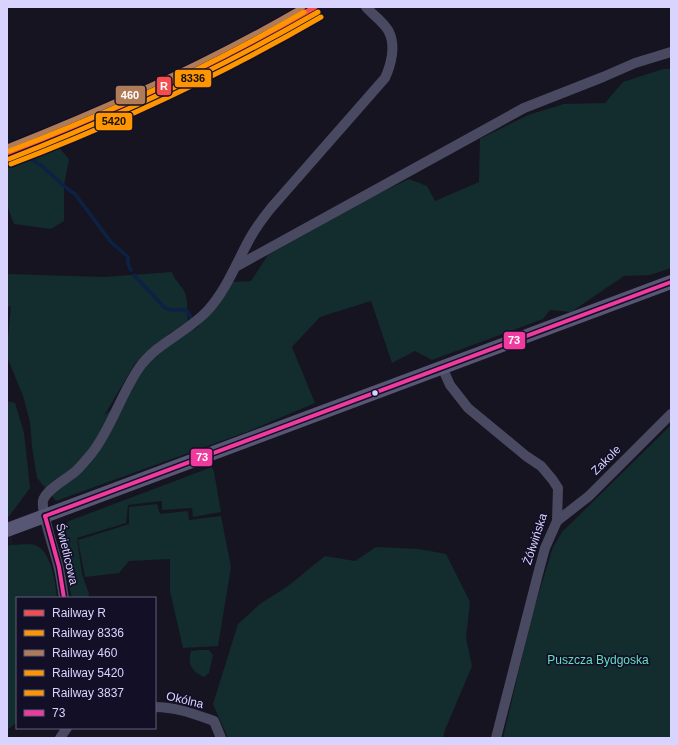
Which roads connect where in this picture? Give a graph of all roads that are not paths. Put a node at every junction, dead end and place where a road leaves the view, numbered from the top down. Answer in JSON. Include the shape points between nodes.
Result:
{"nodes":[{"id":1,"x":366,"y":7,"type":"edge"},
{"id":2,"x":671,"y":52,"type":"edge"},
{"id":3,"x":236,"y":266,"type":"junction"},
{"id":4,"x":671,"y":282,"type":"edge"},
{"id":5,"x":442,"y":368,"type":"junction"},
{"id":6,"x":671,"y":414,"type":"edge"},
{"id":7,"x":45,"y":516,"type":"junction"},
{"id":8,"x":557,"y":521,"type":"junction"},
{"id":9,"x":7,"y":530,"type":"edge"},
{"id":10,"x":64,"y":597,"type":"edge"},
{"id":11,"x":156,"y":707,"type":"edge"},
{"id":12,"x":66,"y":729,"type":"edge"},
{"id":13,"x":60,"y":738,"type":"edge"},
{"id":14,"x":221,"y":738,"type":"edge"},
{"id":15,"x":496,"y":738,"type":"edge"}],
"edges":[{"from":1,"to":3,"type":"street","name":"Świetlicowa","via":[[389,31],[392,40],[391,60],[385,78],[259,223]]},
{"from":2,"to":3,"type":"street","via":[[635,63],[524,108]]},
{"from":3,"to":7,"type":"street","name":"Świetlicowa","via":[[228,282],[208,309],[150,354],[139,367],[94,451],[76,471],[46,494],[43,501]]},
{"from":4,"to":5,"type":"main road"},
{"from":5,"to":7,"type":"main road"},
{"from":5,"to":8,"type":"street","name":"Żółwińska","via":[[450,385],[468,408],[541,466],[552,479],[558,488]]},
{"from":6,"to":8,"type":"street","name":"Zakole","via":[[589,496]]},
{"from":7,"to":9,"type":"main road"},
{"from":7,"to":10,"type":"street","name":"Świetlicowa","via":[[59,567]]},
{"from":8,"to":15,"type":"street","name":"Żółwińska","via":[[538,574]]},
{"from":11,"to":14,"type":"street","name":"Okólna","via":[[183,710],[214,721]]},
{"from":12,"to":13,"type":"street"}]}
